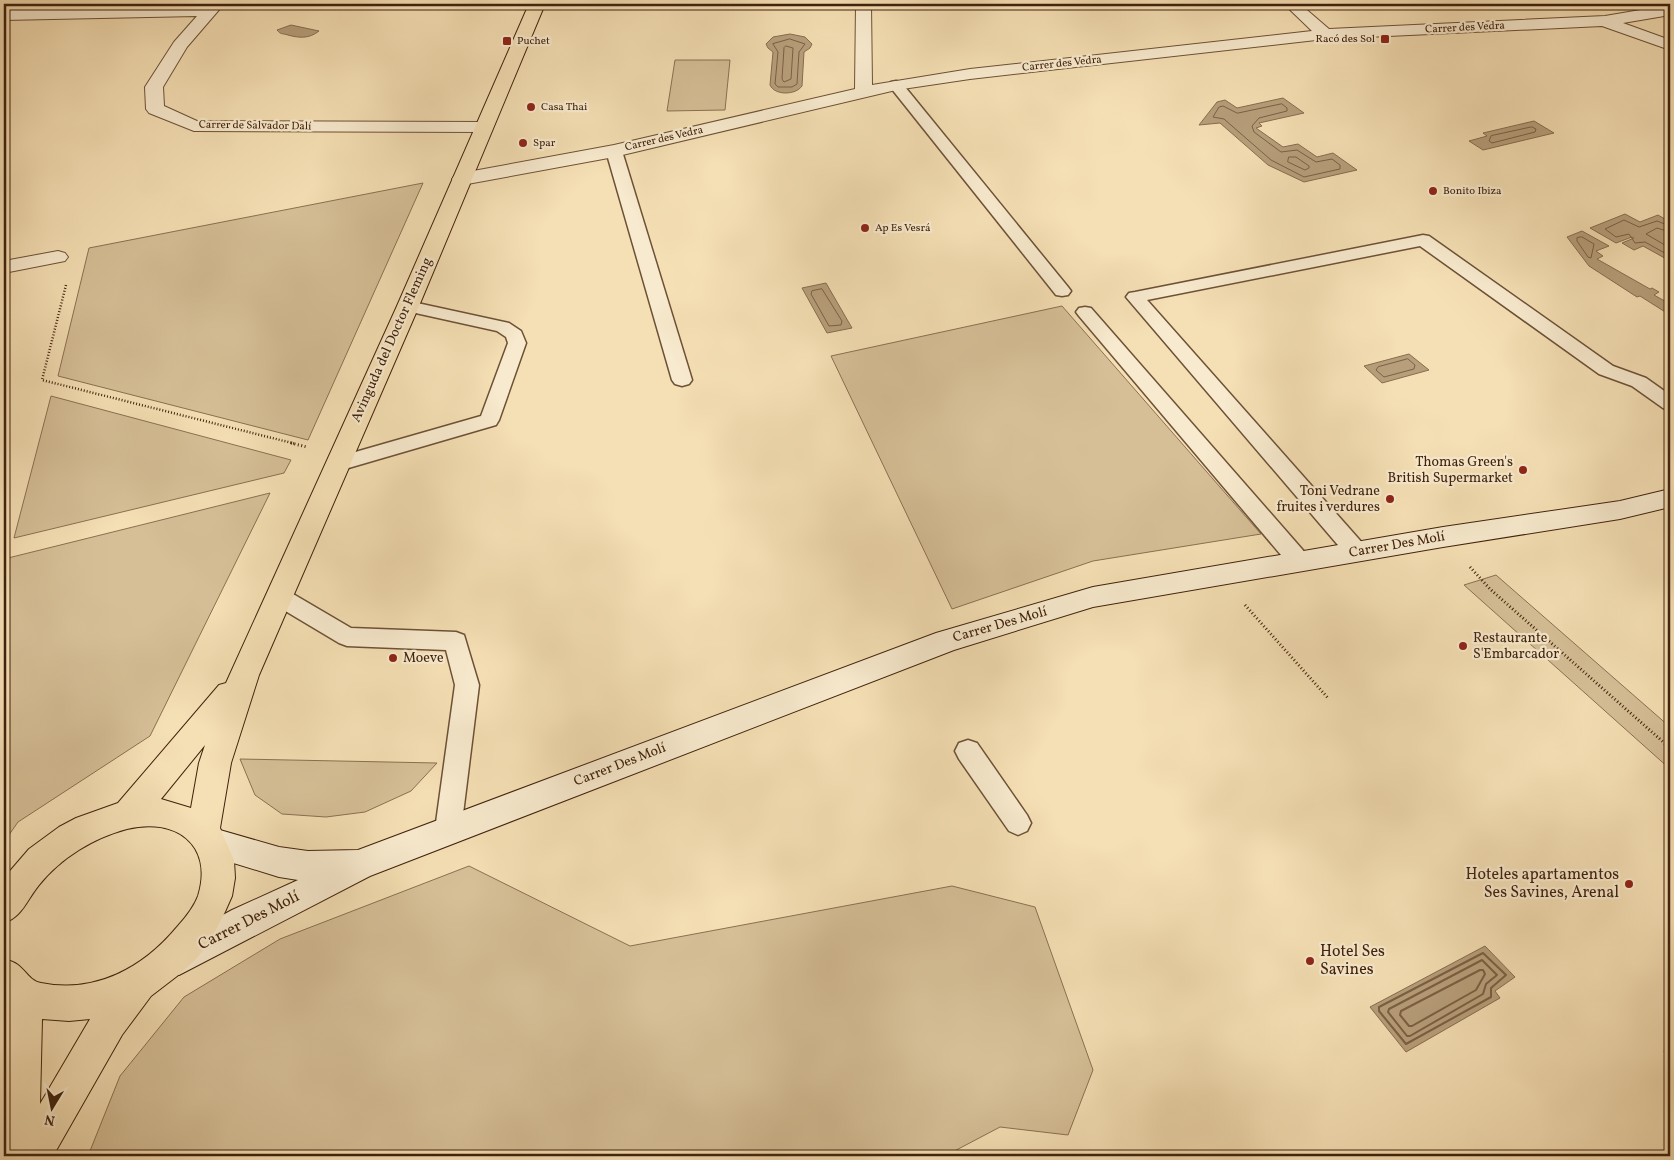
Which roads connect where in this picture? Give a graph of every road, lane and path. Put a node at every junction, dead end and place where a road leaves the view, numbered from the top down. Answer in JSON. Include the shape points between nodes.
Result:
{"nodes":[{"id":1,"x":537,"y":4,"type":"edge"},
{"id":2,"x":863,"y":4,"type":"edge"},
{"id":3,"x":1291,"y":4,"type":"edge"},
{"id":4,"x":212,"y":7,"type":"edge"},
{"id":5,"x":1586,"y":9,"type":"dead end"},
{"id":6,"x":1670,"y":10,"type":"edge"},
{"id":7,"x":4,"y":14,"type":"edge"},
{"id":8,"x":1605,"y":21,"type":"junction"},
{"id":9,"x":1325,"y":34,"type":"junction"},
{"id":10,"x":1670,"y":45,"type":"edge"},
{"id":11,"x":896,"y":85,"type":"junction"},
{"id":12,"x":864,"y":93,"type":"junction"},
{"id":13,"x":484,"y":127,"type":"junction"},
{"id":14,"x":614,"y":150,"type":"junction"},
{"id":15,"x":462,"y":179,"type":"junction"},
{"id":16,"x":58,"y":257,"type":"joint"},
{"id":17,"x":4,"y":267,"type":"edge"},
{"id":18,"x":1062,"y":291,"type":"dead end"},
{"id":19,"x":408,"y":306,"type":"junction"},
{"id":20,"x":1086,"y":312,"type":"dead end"},
{"id":21,"x":682,"y":380,"type":"dead end"},
{"id":22,"x":1670,"y":404,"type":"edge"},
{"id":23,"x":340,"y":460,"type":"junction"},
{"id":24,"x":1670,"y":498,"type":"edge"},
{"id":25,"x":1443,"y":537,"type":"junction"},
{"id":26,"x":1357,"y":552,"type":"junction"},
{"id":27,"x":1300,"y":562,"type":"junction"},
{"id":28,"x":1219,"y":576,"type":"junction"},
{"id":29,"x":280,"y":596,"type":"junction"},
{"id":30,"x":244,"y":676,"type":"junction"},
{"id":31,"x":1328,"y":698,"type":"dead end"},
{"id":32,"x":1670,"y":748,"type":"edge"},
{"id":33,"x":968,"y":751,"type":"dead end"},
{"id":34,"x":129,"y":814,"type":"junction"},
{"id":35,"x":1018,"y":823,"type":"dead end"},
{"id":36,"x":448,"y":830,"type":"junction"},
{"id":37,"x":208,"y":837,"type":"junction"},
{"id":38,"x":360,"y":864,"type":"junction"},
{"id":39,"x":4,"y":907,"type":"edge"},
{"id":40,"x":151,"y":975,"type":"junction"},
{"id":41,"x":12,"y":988,"type":"edge"},
{"id":42,"x":1665,"y":1050,"type":"dead end"},
{"id":43,"x":1670,"y":1056,"type":"edge"},
{"id":44,"x":15,"y":1156,"type":"edge"},
{"id":45,"x":31,"y":1156,"type":"edge"}],
"edges":[{"from":1,"to":13,"type":"main road","name":"Avinguda del Doctor Fleming"},
{"from":2,"to":12,"type":"street"},
{"from":3,"to":9,"type":"street"},
{"from":4,"to":7,"type":"street"},
{"from":4,"to":13,"type":"street","name":"Carrer de Salvador Dalí","via":[[180,45],[154,86],[155,109],[194,126]]},
{"from":5,"to":8,"type":"street"},
{"from":6,"to":8,"type":"street","name":"Carrer des Vedra"},
{"from":8,"to":9,"type":"street","name":"Carrer des Vedra"},
{"from":8,"to":10,"type":"street"},
{"from":9,"to":11,"type":"street","name":"Carrer des Vedra"},
{"from":11,"to":12,"type":"street","name":"Carrer des Vedra"},
{"from":11,"to":18,"type":"lane"},
{"from":12,"to":14,"type":"street","name":"Carrer des Vedra"},
{"from":13,"to":15,"type":"main road","name":"Avinguda del Doctor Fleming"},
{"from":14,"to":15,"type":"street","name":"Carrer des Vedra"},
{"from":14,"to":21,"type":"lane"},
{"from":15,"to":19,"type":"main road","name":"Avinguda del Doctor Fleming"},
{"from":16,"to":17,"type":"street"},
{"from":16,"to":23,"type":"path","via":[[73,259],[42,380]]},
{"from":19,"to":23,"type":"main road","name":"Avinguda del Doctor Fleming"},
{"from":19,"to":23,"type":"lane","via":[[503,327],[515,335],[517,343],[489,420]]},
{"from":20,"to":27,"type":"lane"},
{"from":22,"to":26,"type":"lane","via":[[1639,382],[1606,370],[1423,240],[1135,296]]},
{"from":23,"to":29,"type":"main road","name":"Avinguda del Doctor Fleming"},
{"from":24,"to":25,"type":"street","name":"Carrer Des Molí","via":[[1620,510]]},
{"from":25,"to":26,"type":"street","name":"Carrer Des Molí"},
{"from":25,"to":32,"type":"path","via":[[1490,589]]},
{"from":26,"to":27,"type":"street","name":"Carrer Des Molí"},
{"from":27,"to":28,"type":"street","name":"Carrer Des Molí"},
{"from":28,"to":31,"type":"path"},
{"from":28,"to":36,"type":"street","name":"Carrer Des Molí","via":[[1093,597],[946,641]]},
{"from":29,"to":30,"type":"main road","name":"Avinguda del Doctor Fleming"},
{"from":29,"to":36,"type":"lane","via":[[347,637],[456,641],[467,686]]},
{"from":30,"to":34,"type":"main road","name":"Avinguda del Doctor Fleming"},
{"from":30,"to":37,"type":"main road","name":"Avinguda del Doctor Fleming","via":[[214,763]]},
{"from":33,"to":35,"type":"lane"},
{"from":34,"to":37,"type":"main road","via":[[158,812],[183,818]]},
{"from":34,"to":39,"type":"main road","via":[[99,822],[69,837],[24,877]]},
{"from":36,"to":38,"type":"street","name":"Carrer Des Molí"},
{"from":37,"to":38,"type":"street","name":"Carrer Des Molí","via":[[253,856],[308,866]]},
{"from":37,"to":40,"type":"main road","name":"Avinguda del Doctor Fleming","via":[[219,871],[213,902],[194,936]]},
{"from":38,"to":40,"type":"street","name":"Carrer Des Molí","via":[[244,922]]},
{"from":40,"to":41,"type":"main road","name":"Avinguda del Doctor Fleming","via":[[107,997],[76,1004],[48,1003]]},
{"from":40,"to":45,"type":"main road","name":"Avinguda del Doctor Fleming","via":[[109,1022]]},
{"from":41,"to":44,"type":"main road","name":"Avinguda del Doctor Fleming","via":[[25,1031],[24,1082]]},
{"from":42,"to":43,"type":"path"}]}
